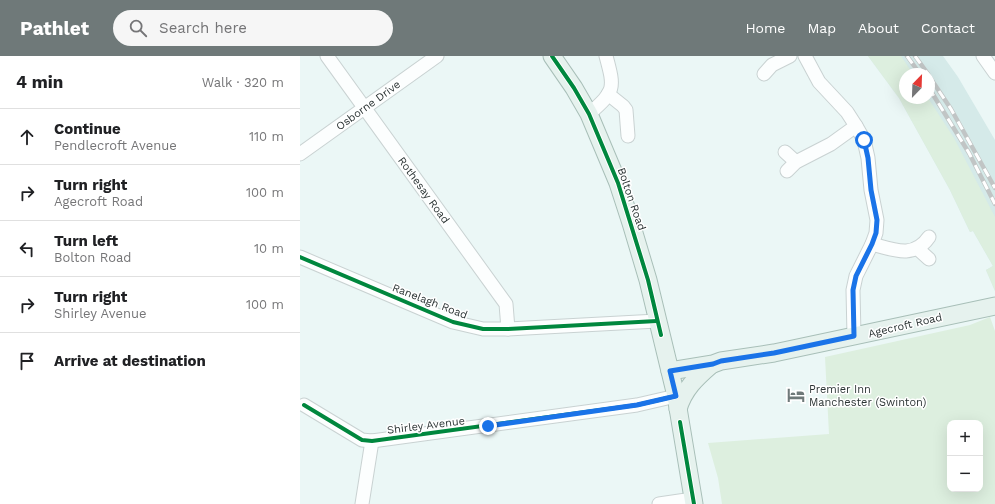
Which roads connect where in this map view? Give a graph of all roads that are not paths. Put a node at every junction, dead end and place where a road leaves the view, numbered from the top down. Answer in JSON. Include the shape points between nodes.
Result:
{"nodes":[{"id":1,"x":327,"y":56,"type":"edge"},
{"id":2,"x":437,"y":56,"type":"edge"},
{"id":3,"x":552,"y":56,"type":"edge"},
{"id":4,"x":606,"y":56,"type":"edge"},
{"id":5,"x":790,"y":56,"type":"edge"},
{"id":6,"x":805,"y":56,"type":"edge"},
{"id":7,"x":983,"y":56,"type":"edge"},
{"id":8,"x":995,"y":73,"type":"edge"},
{"id":9,"x":764,"y":74,"type":"dead end"},
{"id":10,"x":608,"y":94,"type":"junction"},
{"id":11,"x":365,"y":107,"type":"junction"},
{"id":12,"x":589,"y":114,"type":"junction"},
{"id":13,"x":856,"y":126,"type":"junction"},
{"id":14,"x":628,"y":136,"type":"dead end"},
{"id":15,"x":785,"y":152,"type":"dead end"},
{"id":16,"x":300,"y":154,"type":"edge"},
{"id":17,"x":929,"y":237,"type":"dead end"},
{"id":18,"x":872,"y":244,"type":"junction"},
{"id":19,"x":918,"y":249,"type":"junction"},
{"id":20,"x":300,"y":257,"type":"edge"},
{"id":21,"x":929,"y":259,"type":"dead end"},
{"id":22,"x":995,"y":306,"type":"edge"},
{"id":23,"x":657,"y":321,"type":"junction"},
{"id":24,"x":508,"y":329,"type":"junction"},
{"id":25,"x":854,"y":336,"type":"junction"},
{"id":26,"x":717,"y":362,"type":"junction"},
{"id":27,"x":669,"y":366,"type":"junction"},
{"id":28,"x":677,"y":402,"type":"junction"},
{"id":29,"x":304,"y":405,"type":"dead end"},
{"id":30,"x":372,"y":440,"type":"junction"},
{"id":31,"x":693,"y":502,"type":"edge"},
{"id":32,"x":362,"y":504,"type":"edge"},
{"id":33,"x":659,"y":504,"type":"edge"}],
"edges":[{"from":1,"to":11,"type":"street","name":"Rothesay Road"},
{"from":2,"to":11,"type":"street","name":"Osborne Drive"},
{"from":3,"to":12,"type":"main road","name":"Bolton Road"},
{"from":4,"to":10,"type":"street","via":[[612,81]]},
{"from":5,"to":9,"type":"street","via":[[772,65]]},
{"from":6,"to":13,"type":"street","via":[[819,82],[847,112]]},
{"from":7,"to":8,"type":"street"},
{"from":10,"to":12,"type":"street"},
{"from":10,"to":14,"type":"street","via":[[626,110]]},
{"from":11,"to":16,"type":"street","name":"Osborne Drive"},
{"from":11,"to":24,"type":"street","name":"Rothesay Road","via":[[506,304]]},
{"from":12,"to":23,"type":"main road","name":"Bolton Road","via":[[618,183],[648,280]]},
{"from":13,"to":15,"type":"street","via":[[791,167]]},
{"from":13,"to":18,"type":"street","via":[[864,140],[877,220]]},
{"from":17,"to":19,"type":"street"},
{"from":18,"to":19,"type":"street","via":[[896,251],[908,252]]},
{"from":18,"to":25,"type":"street","via":[[856,276],[853,290]]},
{"from":19,"to":21,"type":"street"},
{"from":20,"to":24,"type":"street","name":"Ranelagh Road","via":[[454,322],[484,329]]},
{"from":22,"to":25,"type":"main road","name":"Agecroft Road"},
{"from":23,"to":24,"type":"street","name":"Ranelagh Road"},
{"from":23,"to":27,"type":"main road","name":"Bolton Road"},
{"from":25,"to":26,"type":"main road","name":"Agecroft Road"},
{"from":26,"to":27,"type":"main road","name":"Agecroft Road"},
{"from":26,"to":28,"type":"main road","via":[[692,382]]},
{"from":27,"to":28,"type":"main road","name":"Bolton Road"},
{"from":28,"to":30,"type":"street","name":"Shirley Avenue"},
{"from":28,"to":31,"type":"main road","name":"Bolton Road"},
{"from":29,"to":30,"type":"street","name":"Shirley Avenue","via":[[362,440]]},
{"from":30,"to":32,"type":"street"},
{"from":31,"to":33,"type":"street"}]}
